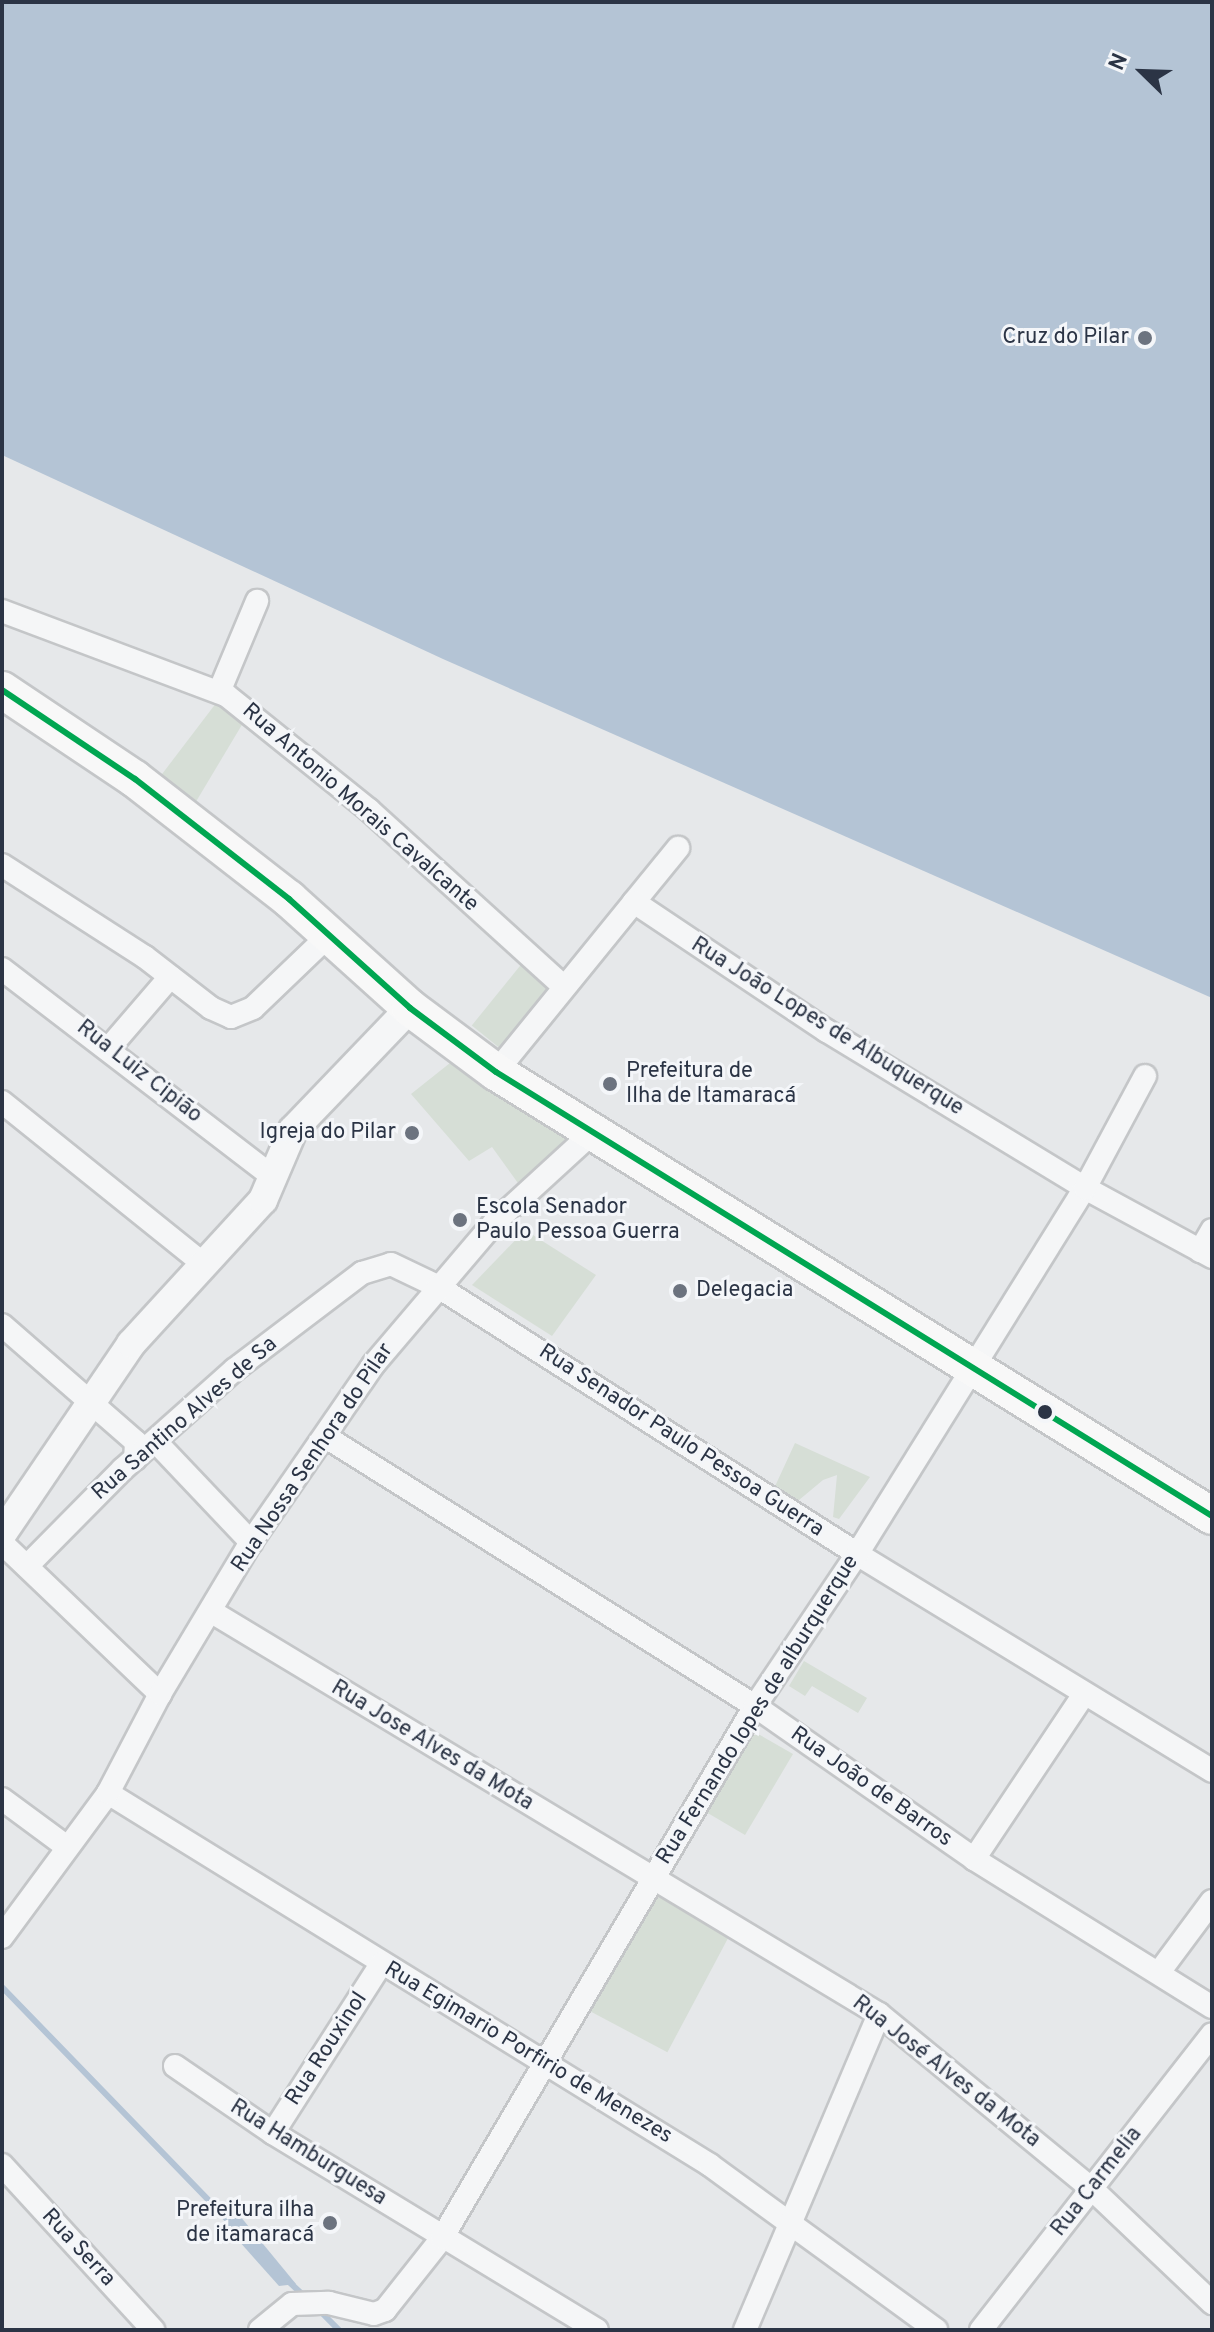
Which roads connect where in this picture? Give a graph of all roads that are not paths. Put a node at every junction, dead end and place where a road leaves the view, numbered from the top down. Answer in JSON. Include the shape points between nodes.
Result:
{"nodes":[{"id":1,"x":257,"y":601,"type":"dead end"},
{"id":2,"x":2,"y":611,"type":"edge"},
{"id":3,"x":2,"y":690,"type":"edge"},
{"id":4,"x":219,"y":692,"type":"junction"},
{"id":5,"x":678,"y":848,"type":"dead end"},
{"id":6,"x":2,"y":865,"type":"edge"},
{"id":7,"x":634,"y":902,"type":"junction"},
{"id":8,"x":328,"y":936,"type":"junction"},
{"id":9,"x":2,"y":969,"type":"edge"},
{"id":10,"x":170,"y":977,"type":"junction"},
{"id":11,"x":563,"y":986,"type":"junction"},
{"id":12,"x":410,"y":1008,"type":"junction"},
{"id":13,"x":109,"y":1048,"type":"junction"},
{"id":14,"x":496,"y":1072,"type":"junction"},
{"id":15,"x":1145,"y":1076,"type":"dead end"},
{"id":16,"x":2,"y":1102,"type":"edge"},
{"id":17,"x":591,"y":1134,"type":"junction"},
{"id":18,"x":274,"y":1178,"type":"junction"},
{"id":19,"x":1085,"y":1188,"type":"junction"},
{"id":20,"x":1212,"y":1230,"type":"edge"},
{"id":21,"x":1206,"y":1254,"type":"edge"},
{"id":22,"x":202,"y":1263,"type":"junction"},
{"id":23,"x":437,"y":1286,"type":"junction"},
{"id":24,"x":2,"y":1325,"type":"edge"},
{"id":25,"x":970,"y":1369,"type":"junction"},
{"id":26,"x":89,"y":1401,"type":"junction"},
{"id":27,"x":326,"y":1437,"type":"junction"},
{"id":28,"x":157,"y":1443,"type":"junction"},
{"id":29,"x":135,"y":1459,"type":"junction"},
{"id":30,"x":1212,"y":1516,"type":"edge"},
{"id":31,"x":2,"y":1534,"type":"edge"},
{"id":32,"x":251,"y":1542,"type":"junction"},
{"id":33,"x":2,"y":1543,"type":"edge"},
{"id":34,"x":857,"y":1554,"type":"junction"},
{"id":35,"x":27,"y":1566,"type":"junction"},
{"id":36,"x":212,"y":1612,"type":"junction"},
{"id":37,"x":160,"y":1694,"type":"junction"},
{"id":38,"x":1084,"y":1694,"type":"junction"},
{"id":39,"x":755,"y":1706,"type":"junction"},
{"id":40,"x":1212,"y":1771,"type":"edge"},
{"id":41,"x":108,"y":1793,"type":"junction"},
{"id":42,"x":2,"y":1799,"type":"edge"},
{"id":43,"x":67,"y":1847,"type":"junction"},
{"id":44,"x":974,"y":1859,"type":"junction"},
{"id":45,"x":651,"y":1880,"type":"junction"},
{"id":46,"x":1212,"y":1901,"type":"edge"},
{"id":47,"x":2,"y":1937,"type":"edge"},
{"id":48,"x":381,"y":1964,"type":"junction"},
{"id":49,"x":1160,"y":1971,"type":"junction"},
{"id":50,"x":1212,"y":2007,"type":"edge"},
{"id":51,"x":879,"y":2014,"type":"junction"},
{"id":52,"x":1212,"y":2034,"type":"edge"},
{"id":53,"x":545,"y":2062,"type":"junction"},
{"id":54,"x":175,"y":2066,"type":"dead end"},
{"id":55,"x":273,"y":2133,"type":"junction"},
{"id":56,"x":2,"y":2165,"type":"edge"},
{"id":57,"x":1092,"y":2189,"type":"junction"},
{"id":58,"x":795,"y":2222,"type":"junction"},
{"id":59,"x":442,"y":2238,"type":"junction"},
{"id":60,"x":1212,"y":2303,"type":"edge"},
{"id":61,"x":352,"y":2310,"type":"junction"},
{"id":62,"x":153,"y":2330,"type":"edge"},
{"id":63,"x":260,"y":2330,"type":"edge"},
{"id":64,"x":369,"y":2330,"type":"edge"},
{"id":65,"x":597,"y":2330,"type":"edge"},
{"id":66,"x":745,"y":2330,"type":"edge"},
{"id":67,"x":936,"y":2330,"type":"edge"},
{"id":68,"x":981,"y":2330,"type":"edge"}],
"edges":[{"from":1,"to":4,"type":"street"},
{"from":2,"to":4,"type":"street","name":"Rua Antonio Morais Cavalcante"},
{"from":3,"to":8,"type":"main road","via":[[135,779]]},
{"from":4,"to":11,"type":"street","name":"Rua Antonio Morais Cavalcante","via":[[369,810]]},
{"from":5,"to":7,"type":"street"},
{"from":6,"to":10,"type":"street"},
{"from":7,"to":11,"type":"street"},
{"from":7,"to":19,"type":"street","name":"Rua João Lopes de Albuquerque","via":[[827,1031]]},
{"from":8,"to":10,"type":"street","via":[[242,1015],[220,1014]]},
{"from":8,"to":12,"type":"main road"},
{"from":9,"to":13,"type":"street","name":"Rua Luiz Cipião"},
{"from":10,"to":13,"type":"street"},
{"from":11,"to":14,"type":"street"},
{"from":12,"to":14,"type":"main road"},
{"from":12,"to":18,"type":"street","via":[[293,1130]]},
{"from":13,"to":18,"type":"street","name":"Rua Luiz Cipião"},
{"from":14,"to":17,"type":"main road"},
{"from":15,"to":19,"type":"street","name":"Rua Fernando lopes de alburquerque"},
{"from":16,"to":22,"type":"street"},
{"from":17,"to":23,"type":"street","name":"Rua Nossa Senhora do Pilar","via":[[494,1223]]},
{"from":17,"to":25,"type":"main road"},
{"from":18,"to":22,"type":"street","via":[[263,1200]]},
{"from":19,"to":21,"type":"street","name":"Rua João Lopes de Albuquerque"},
{"from":19,"to":25,"type":"street","name":"Rua Fernando lopes de alburquerque"},
{"from":20,"to":21,"type":"street"},
{"from":22,"to":26,"type":"street"},
{"from":23,"to":27,"type":"street","name":"Rua Nossa Senhora do Pilar","via":[[374,1364]]},
{"from":23,"to":28,"type":"street","name":"Rua Santino Alves de Sa","via":[[391,1264],[377,1265],[234,1370]]},
{"from":23,"to":34,"type":"street","name":"Rua Senador Paulo Pessoa Guerra"},
{"from":24,"to":26,"type":"street"},
{"from":25,"to":30,"type":"main road"},
{"from":25,"to":34,"type":"street","name":"Rua Fernando lopes de alburquerque"},
{"from":26,"to":29,"type":"street","via":[[136,1442]]},
{"from":26,"to":31,"type":"street"},
{"from":27,"to":32,"type":"street","name":"Rua Nossa Senhora do Pilar"},
{"from":27,"to":39,"type":"street","name":"Rua João de Barros"},
{"from":28,"to":29,"type":"street","name":"Rua Santino Alves de Sa"},
{"from":28,"to":32,"type":"street"},
{"from":29,"to":35,"type":"street","name":"Rua Santino Alves de Sa"},
{"from":32,"to":36,"type":"street","name":"Rua Nossa Senhora do Pilar"},
{"from":33,"to":35,"type":"street"},
{"from":34,"to":38,"type":"street","name":"Rua Senador Paulo Pessoa Guerra"},
{"from":34,"to":39,"type":"street","name":"Rua Fernando lopes de alburquerque"},
{"from":35,"to":37,"type":"street"},
{"from":36,"to":37,"type":"street","name":"Rua Nossa Senhora do Pilar"},
{"from":36,"to":45,"type":"street","name":"Rua Jose Alves da Mota"},
{"from":37,"to":41,"type":"street","name":"Rua Nossa Senhora do Pilar"},
{"from":38,"to":40,"type":"street","name":"Rua Senador Paulo Pessoa Guerra"},
{"from":38,"to":44,"type":"street"},
{"from":39,"to":44,"type":"street","name":"Rua João de Barros"},
{"from":39,"to":45,"type":"street","name":"Rua Fernando lopes de alburquerque"},
{"from":41,"to":43,"type":"street","name":"Rua Nossa Senhora do Pilar"},
{"from":41,"to":48,"type":"street","name":"Rua Egimario Porfirio de Menezes"},
{"from":42,"to":43,"type":"street"},
{"from":43,"to":47,"type":"street","name":"Rua Nossa Senhora do Pilar"},
{"from":44,"to":49,"type":"street","name":"Rua João de Barros"},
{"from":45,"to":51,"type":"street","name":"Rua José Alves da Mota"},
{"from":45,"to":53,"type":"street","name":"Rua Fernando lopes de alburquerque"},
{"from":46,"to":49,"type":"street"},
{"from":48,"to":53,"type":"street","name":"Rua Egimario Porfirio de Menezes"},
{"from":48,"to":55,"type":"street","name":"Rua Rouxinol"},
{"from":49,"to":50,"type":"street","name":"Rua João de Barros"},
{"from":51,"to":57,"type":"street","name":"Rua José Alves da Mota"},
{"from":51,"to":58,"type":"street"},
{"from":52,"to":57,"type":"street","name":"Rua Carmelia"},
{"from":53,"to":58,"type":"street","name":"Rua Egimario Porfirio de Menezes"},
{"from":53,"to":59,"type":"street","name":"Rua Fernando lopes de alburquerque"},
{"from":54,"to":55,"type":"street","name":"Rua Hamburguesa"},
{"from":55,"to":59,"type":"street","name":"Rua Hamburguesa"},
{"from":56,"to":62,"type":"street","name":"Rua Serra"},
{"from":57,"to":60,"type":"street","name":"Rua José Alves da Mota"},
{"from":57,"to":68,"type":"street","name":"Rua Carmelia"},
{"from":58,"to":66,"type":"street"},
{"from":58,"to":67,"type":"street","name":"Rua Egimario Porfirio de Menezes"},
{"from":59,"to":61,"type":"street","name":"Rua Fernando lopes de alburquerque","via":[[385,2310]]},
{"from":59,"to":65,"type":"street","name":"Rua Hamburguesa"},
{"from":61,"to":63,"type":"street","via":[[304,2303]]},
{"from":61,"to":64,"type":"street"}]}
